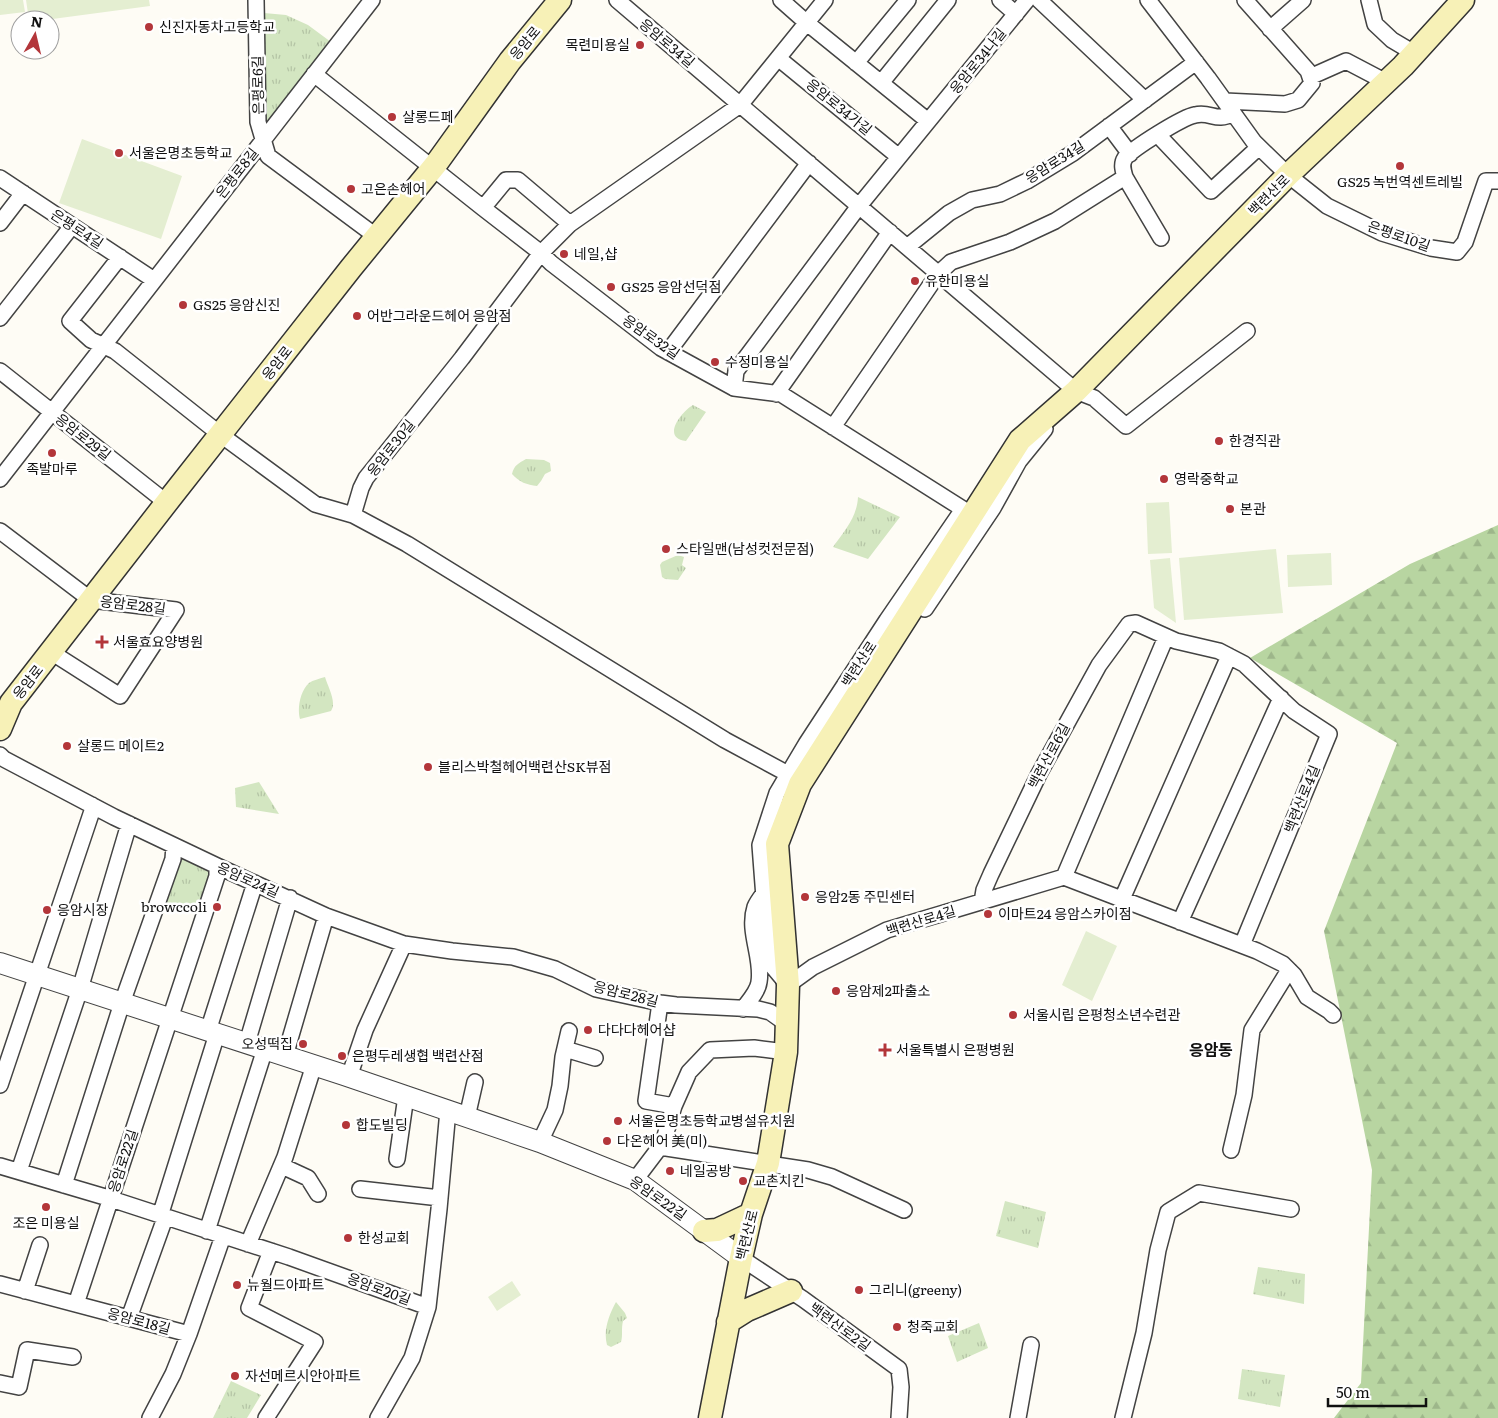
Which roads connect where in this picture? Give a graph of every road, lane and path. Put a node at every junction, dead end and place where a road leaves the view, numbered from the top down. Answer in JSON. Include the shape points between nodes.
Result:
{"nodes":[{"id":1,"x":256,"y":0,"type":"edge"},
{"id":2,"x":372,"y":0,"type":"edge"},
{"id":3,"x":560,"y":0,"type":"edge"},
{"id":4,"x":617,"y":0,"type":"edge"},
{"id":5,"x":781,"y":0,"type":"edge"},
{"id":6,"x":825,"y":0,"type":"edge"},
{"id":7,"x":908,"y":0,"type":"edge"},
{"id":8,"x":948,"y":0,"type":"edge"},
{"id":9,"x":1000,"y":0,"type":"edge"},
{"id":10,"x":1027,"y":0,"type":"edge"},
{"id":11,"x":1039,"y":0,"type":"edge"},
{"id":12,"x":1148,"y":0,"type":"edge"},
{"id":13,"x":1245,"y":0,"type":"edge"},
{"id":14,"x":1303,"y":0,"type":"edge"},
{"id":15,"x":1370,"y":0,"type":"edge"},
{"id":16,"x":1463,"y":0,"type":"edge"},
{"id":17,"x":1016,"y":14,"type":"junction"},
{"id":18,"x":807,"y":23,"type":"junction"},
{"id":19,"x":1270,"y":29,"type":"junction"},
{"id":20,"x":1414,"y":54,"type":"junction"},
{"id":21,"x":778,"y":58,"type":"junction"},
{"id":22,"x":1196,"y":62,"type":"junction"},
{"id":23,"x":856,"y":63,"type":"junction"},
{"id":24,"x":314,"y":74,"type":"junction"},
{"id":25,"x":1310,"y":77,"type":"junction"},
{"id":26,"x":1386,"y":82,"type":"junction"},
{"id":27,"x":881,"y":83,"type":"junction"},
{"id":28,"x":1144,"y":100,"type":"junction"},
{"id":29,"x":740,"y":105,"type":"junction"},
{"id":30,"x":1229,"y":107,"type":"junction"},
{"id":31,"x":928,"y":121,"type":"junction"},
{"id":32,"x":1109,"y":126,"type":"junction"},
{"id":33,"x":1158,"y":135,"type":"junction"},
{"id":34,"x":264,"y":138,"type":"junction"},
{"id":35,"x":1259,"y":147,"type":"junction"},
{"id":36,"x":1130,"y":154,"type":"junction"},
{"id":37,"x":899,"y":157,"type":"junction"},
{"id":38,"x":809,"y":163,"type":"junction"},
{"id":39,"x":433,"y":168,"type":"junction"},
{"id":40,"x":1288,"y":175,"type":"junction"},
{"id":41,"x":1125,"y":176,"type":"junction"},
{"id":42,"x":0,"y":178,"type":"edge"},
{"id":43,"x":1492,"y":181,"type":"edge"},
{"id":44,"x":23,"y":193,"type":"junction"},
{"id":45,"x":859,"y":206,"type":"junction"},
{"id":46,"x":483,"y":208,"type":"junction"},
{"id":47,"x":0,"y":223,"type":"edge"},
{"id":48,"x":570,"y":224,"type":"junction"},
{"id":49,"x":72,"y":226,"type":"junction"},
{"id":50,"x":890,"y":232,"type":"junction"},
{"id":51,"x":377,"y":237,"type":"junction"},
{"id":52,"x":1161,"y":238,"type":"dead end"},
{"id":53,"x":907,"y":247,"type":"junction"},
{"id":54,"x":541,"y":253,"type":"junction"},
{"id":55,"x":120,"y":257,"type":"junction"},
{"id":56,"x":938,"y":274,"type":"junction"},
{"id":57,"x":154,"y":280,"type":"junction"},
{"id":58,"x":0,"y":318,"type":"edge"},
{"id":59,"x":1246,"y":331,"type":"dead end"},
{"id":60,"x":103,"y":346,"type":"junction"},
{"id":61,"x":668,"y":352,"type":"junction"},
{"id":62,"x":0,"y":371,"type":"edge"},
{"id":63,"x":734,"y":388,"type":"junction"},
{"id":64,"x":1076,"y":391,"type":"junction"},
{"id":65,"x":776,"y":394,"type":"junction"},
{"id":66,"x":52,"y":412,"type":"junction"},
{"id":67,"x":833,"y":427,"type":"junction"},
{"id":68,"x":221,"y":435,"type":"junction"},
{"id":69,"x":0,"y":479,"type":"edge"},
{"id":70,"x":167,"y":503,"type":"junction"},
{"id":71,"x":963,"y":509,"type":"junction"},
{"id":72,"x":353,"y":515,"type":"junction"},
{"id":73,"x":0,"y":531,"type":"edge"},
{"id":74,"x":91,"y":600,"type":"junction"},
{"id":75,"x":1136,"y":623,"type":"joint"},
{"id":76,"x":1166,"y":637,"type":"junction"},
{"id":77,"x":51,"y":652,"type":"junction"},
{"id":78,"x":1229,"y":656,"type":"junction"},
{"id":79,"x":1281,"y":698,"type":"junction"},
{"id":80,"x":1,"y":725,"type":"edge"},
{"id":81,"x":0,"y":755,"type":"edge"},
{"id":82,"x":788,"y":774,"type":"junction"},
{"id":83,"x":92,"y":805,"type":"junction"},
{"id":84,"x":129,"y":824,"type":"junction"},
{"id":85,"x":174,"y":846,"type":"junction"},
{"id":86,"x":217,"y":866,"type":"junction"},
{"id":87,"x":1064,"y":877,"type":"junction"},
{"id":88,"x":255,"y":883,"type":"junction"},
{"id":89,"x":773,"y":894,"type":"junction"},
{"id":90,"x":290,"y":898,"type":"junction"},
{"id":91,"x":1122,"y":899,"type":"junction"},
{"id":92,"x":982,"y":902,"type":"junction"},
{"id":93,"x":326,"y":916,"type":"junction"},
{"id":94,"x":1180,"y":922,"type":"junction"},
{"id":95,"x":404,"y":944,"type":"junction"},
{"id":96,"x":1242,"y":945,"type":"junction"},
{"id":97,"x":513,"y":957,"type":"joint"},
{"id":98,"x":0,"y":963,"type":"edge"},
{"id":99,"x":1289,"y":970,"type":"junction"},
{"id":100,"x":37,"y":975,"type":"junction"},
{"id":101,"x":788,"y":985,"type":"junction"},
{"id":102,"x":80,"y":989,"type":"junction"},
{"id":103,"x":122,"y":1003,"type":"junction"},
{"id":104,"x":660,"y":1003,"type":"junction"},
{"id":105,"x":743,"y":1009,"type":"junction"},
{"id":106,"x":1333,"y":1015,"type":"dead end"},
{"id":107,"x":170,"y":1018,"type":"junction"},
{"id":108,"x":787,"y":1024,"type":"junction"},
{"id":109,"x":569,"y":1031,"type":"dead end"},
{"id":110,"x":213,"y":1032,"type":"junction"},
{"id":111,"x":256,"y":1046,"type":"junction"},
{"id":112,"x":565,"y":1049,"type":"junction"},
{"id":113,"x":786,"y":1052,"type":"junction"},
{"id":114,"x":285,"y":1056,"type":"junction"},
{"id":115,"x":595,"y":1058,"type":"dead end"},
{"id":116,"x":314,"y":1065,"type":"junction"},
{"id":117,"x":349,"y":1077,"type":"junction"},
{"id":118,"x":475,"y":1082,"type":"dead end"},
{"id":119,"x":0,"y":1085,"type":"edge"},
{"id":120,"x":406,"y":1096,"type":"junction"},
{"id":121,"x":674,"y":1106,"type":"junction"},
{"id":122,"x":458,"y":1114,"type":"junction"},
{"id":123,"x":540,"y":1142,"type":"junction"},
{"id":124,"x":660,"y":1147,"type":"junction"},
{"id":125,"x":1231,"y":1150,"type":"dead end"},
{"id":126,"x":397,"y":1159,"type":"dead end"},
{"id":127,"x":768,"y":1163,"type":"junction"},
{"id":128,"x":0,"y":1166,"type":"edge"},
{"id":129,"x":282,"y":1166,"type":"junction"},
{"id":130,"x":19,"y":1171,"type":"junction"},
{"id":131,"x":635,"y":1180,"type":"junction"},
{"id":132,"x":64,"y":1185,"type":"junction"},
{"id":133,"x":360,"y":1189,"type":"dead end"},
{"id":134,"x":318,"y":1194,"type":"dead end"},
{"id":135,"x":440,"y":1198,"type":"junction"},
{"id":136,"x":111,"y":1199,"type":"junction"},
{"id":137,"x":1291,"y":1209,"type":"dead end"},
{"id":138,"x":904,"y":1210,"type":"dead end"},
{"id":139,"x":750,"y":1214,"type":"junction"},
{"id":140,"x":162,"y":1217,"type":"junction"},
{"id":141,"x":207,"y":1231,"type":"junction"},
{"id":142,"x":704,"y":1231,"type":"junction"},
{"id":143,"x":223,"y":1236,"type":"junction"},
{"id":144,"x":248,"y":1244,"type":"junction"},
{"id":145,"x":40,"y":1245,"type":"dead end"},
{"id":146,"x":271,"y":1251,"type":"junction"},
{"id":147,"x":740,"y":1258,"type":"junction"},
{"id":148,"x":0,"y":1284,"type":"edge"},
{"id":149,"x":25,"y":1290,"type":"junction"},
{"id":150,"x":791,"y":1291,"type":"junction"},
{"id":151,"x":76,"y":1304,"type":"junction"},
{"id":152,"x":428,"y":1307,"type":"junction"},
{"id":153,"x":129,"y":1318,"type":"junction"},
{"id":154,"x":728,"y":1322,"type":"junction"},
{"id":155,"x":189,"y":1334,"type":"junction"},
{"id":156,"x":1031,"y":1345,"type":"dead end"},
{"id":157,"x":73,"y":1357,"type":"dead end"},
{"id":158,"x":0,"y":1383,"type":"edge"},
{"id":159,"x":150,"y":1418,"type":"edge"},
{"id":160,"x":266,"y":1418,"type":"edge"},
{"id":161,"x":378,"y":1418,"type":"edge"},
{"id":162,"x":710,"y":1418,"type":"edge"},
{"id":163,"x":899,"y":1418,"type":"edge"},
{"id":164,"x":1018,"y":1418,"type":"edge"},
{"id":165,"x":1123,"y":1418,"type":"edge"}],
"edges":[{"from":1,"to":34,"type":"street","name":"은평로6길","via":[[258,122]]},
{"from":2,"to":24,"type":"street","name":"은평로8길"},
{"from":3,"to":39,"type":"main road","name":"응암로","via":[[510,60]]},
{"from":4,"to":29,"type":"street","name":"응암로34길"},
{"from":5,"to":18,"type":"street"},
{"from":6,"to":18,"type":"street"},
{"from":7,"to":23,"type":"street"},
{"from":8,"to":27,"type":"street"},
{"from":9,"to":17,"type":"street"},
{"from":10,"to":17,"type":"street","name":"응암로34나길"},
{"from":11,"to":28,"type":"street"},
{"from":12,"to":22,"type":"street","name":"은평로10길"},
{"from":13,"to":19,"type":"street"},
{"from":14,"to":19,"type":"street"},
{"from":15,"to":20,"type":"street","via":[[1375,24]]},
{"from":16,"to":20,"type":"main road","name":"백련산로"},
{"from":17,"to":31,"type":"street","name":"응암로34나길"},
{"from":18,"to":21,"type":"street"},
{"from":18,"to":23,"type":"street"},
{"from":19,"to":25,"type":"street","via":[[1308,70]]},
{"from":20,"to":26,"type":"main road","name":"백련산로"},
{"from":21,"to":29,"type":"street"},
{"from":21,"to":37,"type":"street","name":"응암로34가길"},
{"from":22,"to":28,"type":"street","name":"응암로34길"},
{"from":22,"to":30,"type":"street","name":"은평로10길"},
{"from":23,"to":27,"type":"street"},
{"from":24,"to":34,"type":"street","name":"은평로8길"},
{"from":24,"to":39,"type":"street","name":"응암로32길"},
{"from":25,"to":26,"type":"street","via":[[1346,61]]},
{"from":25,"to":30,"type":"street","via":[[1312,83],[1298,100],[1285,104]]},
{"from":26,"to":40,"type":"main road","name":"백련산로"},
{"from":27,"to":31,"type":"street"},
{"from":28,"to":32,"type":"street","name":"응암로34길"},
{"from":29,"to":38,"type":"street","name":"응암로34길"},
{"from":29,"to":48,"type":"street"},
{"from":30,"to":33,"type":"street","via":[[1224,118],[1197,114]]},
{"from":30,"to":35,"type":"street","name":"은평로10길"},
{"from":31,"to":37,"type":"street","name":"응암로34나길"},
{"from":32,"to":36,"type":"street"},
{"from":32,"to":53,"type":"street","name":"응암로34길","via":[[1028,181],[1000,194],[972,200],[949,213]]},
{"from":33,"to":35,"type":"street","via":[[1210,191]]},
{"from":33,"to":36,"type":"street"},
{"from":34,"to":51,"type":"street","name":"은평로6길","via":[[268,156]]},
{"from":34,"to":57,"type":"street","name":"은평로8길"},
{"from":35,"to":40,"type":"street","name":"은평로10길"},
{"from":36,"to":41,"type":"street","via":[[1122,167]]},
{"from":37,"to":45,"type":"street","name":"응암로34나길"},
{"from":38,"to":45,"type":"street","name":"응암로34길"},
{"from":38,"to":61,"type":"street"},
{"from":39,"to":46,"type":"street","name":"응암로32길"},
{"from":39,"to":51,"type":"main road","name":"응암로"},
{"from":40,"to":43,"type":"street","name":"은평로10길","via":[[1327,206],[1382,233],[1431,248],[1458,252]]},
{"from":40,"to":64,"type":"main road","name":"백련산로"},
{"from":41,"to":52,"type":"street"},
{"from":41,"to":56,"type":"street","via":[[1055,221],[1010,242],[951,262]]},
{"from":42,"to":44,"type":"street","name":"은평로4길"},
{"from":44,"to":47,"type":"street"},
{"from":44,"to":49,"type":"street","name":"은평로4길"},
{"from":45,"to":50,"type":"street","name":"응암로34길"},
{"from":45,"to":63,"type":"street","via":[[736,371]]},
{"from":46,"to":48,"type":"street","via":[[506,180],[518,180]]},
{"from":46,"to":54,"type":"street","name":"응암로32길"},
{"from":48,"to":54,"type":"street"},
{"from":49,"to":55,"type":"street","name":"은평로4길"},
{"from":49,"to":58,"type":"street"},
{"from":50,"to":53,"type":"street","name":"응암로34길"},
{"from":50,"to":65,"type":"street"},
{"from":51,"to":68,"type":"main road","name":"응암로"},
{"from":53,"to":56,"type":"street","name":"응암로34길"},
{"from":54,"to":61,"type":"street","name":"응암로32길"},
{"from":54,"to":72,"type":"street","name":"응암로30길","via":[[366,478]]},
{"from":55,"to":57,"type":"street","name":"은평로4길"},
{"from":55,"to":60,"type":"street","via":[[70,320]]},
{"from":56,"to":64,"type":"street","name":"응암로34길"},
{"from":56,"to":67,"type":"street"},
{"from":57,"to":60,"type":"street","name":"은평로8길"},
{"from":59,"to":64,"type":"street","name":"응암로34길","via":[[1126,426],[1094,398]]},
{"from":60,"to":66,"type":"street","name":"은평로8길"},
{"from":60,"to":68,"type":"street","via":[[115,351]]},
{"from":61,"to":63,"type":"street","name":"응암로32길"},
{"from":62,"to":66,"type":"street","name":"응암로29길"},
{"from":63,"to":65,"type":"street","name":"응암로32길"},
{"from":64,"to":71,"type":"street","name":"백련산로","via":[[1020,426]]},
{"from":64,"to":89,"type":"main road","name":"백련산로","via":[[1020,440],[800,784],[777,844]]},
{"from":65,"to":67,"type":"street","name":"응암로32길","via":[[781,394]]},
{"from":66,"to":69,"type":"street","name":"은평로8길"},
{"from":66,"to":70,"type":"street","name":"응암로29길"},
{"from":67,"to":71,"type":"street","name":"응암로32길"},
{"from":68,"to":70,"type":"main road","name":"응암로"},
{"from":68,"to":72,"type":"street","via":[[315,504]]},
{"from":70,"to":74,"type":"main road","name":"응암로"},
{"from":71,"to":82,"type":"street","name":"백련산로"},
{"from":72,"to":82,"type":"street","via":[[407,544],[725,740]]},
{"from":73,"to":74,"type":"street"},
{"from":74,"to":77,"type":"main road","name":"응암로"},
{"from":74,"to":77,"type":"street","name":"응암로28길","via":[[176,610],[120,696]]},
{"from":75,"to":76,"type":"street","name":"백련산로4길"},
{"from":75,"to":92,"type":"street","name":"백련산로6길","via":[[1129,624],[1099,665],[1048,757],[991,874]]},
{"from":76,"to":78,"type":"street","name":"백련산로4길"},
{"from":76,"to":87,"type":"street"},
{"from":77,"to":80,"type":"main road","name":"응암로","via":[[11,703]]},
{"from":78,"to":79,"type":"street","name":"백련산로4길","via":[[1244,664]]},
{"from":78,"to":91,"type":"street"},
{"from":79,"to":94,"type":"street"},
{"from":79,"to":96,"type":"street","name":"백련산로4길","via":[[1329,734]]},
{"from":81,"to":83,"type":"street","name":"응암로24길"},
{"from":82,"to":89,"type":"street","name":"백련산로","via":[[777,793],[760,845]]},
{"from":83,"to":84,"type":"street","name":"응암로24길"},
{"from":83,"to":100,"type":"street"},
{"from":84,"to":85,"type":"street","name":"응암로24길"},
{"from":84,"to":102,"type":"street"},
{"from":85,"to":86,"type":"street","name":"응암로24길"},
{"from":85,"to":103,"type":"street","via":[[173,858]]},
{"from":86,"to":88,"type":"street","name":"응암로24길"},
{"from":86,"to":107,"type":"street","name":"응암로22길"},
{"from":87,"to":91,"type":"street"},
{"from":87,"to":92,"type":"street","name":"백련산로4길"},
{"from":88,"to":90,"type":"street","name":"응암로24길"},
{"from":88,"to":110,"type":"street"},
{"from":89,"to":101,"type":"main road","name":"백련산로"},
{"from":89,"to":105,"type":"street","via":[[755,906],[753,936],[759,983]]},
{"from":90,"to":93,"type":"street","name":"응암로24길"},
{"from":90,"to":111,"type":"street"},
{"from":91,"to":94,"type":"street"},
{"from":92,"to":101,"type":"street","name":"백련산로4길","via":[[887,930],[814,967]]},
{"from":93,"to":95,"type":"street","name":"응암로24길"},
{"from":93,"to":114,"type":"street"},
{"from":94,"to":96,"type":"street"},
{"from":95,"to":97,"type":"street","name":"응암로24길"},
{"from":95,"to":117,"type":"street","via":[[365,1030]]},
{"from":96,"to":99,"type":"street"},
{"from":97,"to":104,"type":"street","name":"응암로28길","via":[[555,969],[596,989]]},
{"from":98,"to":100,"type":"street","name":"응암로22길"},
{"from":99,"to":106,"type":"street","via":[[1307,997]]},
{"from":99,"to":125,"type":"street","via":[[1252,1030],[1244,1096]]},
{"from":100,"to":102,"type":"street","name":"응암로22길"},
{"from":100,"to":119,"type":"street"},
{"from":101,"to":108,"type":"main road","name":"백련산로"},
{"from":102,"to":103,"type":"street","name":"응암로22길"},
{"from":102,"to":130,"type":"street"},
{"from":103,"to":107,"type":"street","name":"응암로22길"},
{"from":103,"to":132,"type":"street"},
{"from":104,"to":105,"type":"street","name":"응암로28길"},
{"from":104,"to":121,"type":"street","via":[[646,1101]]},
{"from":105,"to":108,"type":"street","name":"응암로28길","via":[[770,1012]]},
{"from":107,"to":110,"type":"street","name":"응암로22길"},
{"from":107,"to":136,"type":"street","name":"응암로22길"},
{"from":108,"to":113,"type":"main road","name":"백련산로"},
{"from":109,"to":112,"type":"street"},
{"from":110,"to":111,"type":"street","name":"응암로22길"},
{"from":110,"to":140,"type":"street"},
{"from":111,"to":114,"type":"street","name":"응암로22길"},
{"from":111,"to":141,"type":"street"},
{"from":112,"to":115,"type":"street"},
{"from":112,"to":123,"type":"street","via":[[554,1110]]},
{"from":113,"to":121,"type":"street","via":[[754,1048],[710,1050],[689,1072]]},
{"from":113,"to":127,"type":"main road","name":"백련산로"},
{"from":114,"to":116,"type":"street","name":"응암로22길"},
{"from":116,"to":117,"type":"street","name":"응암로22길"},
{"from":116,"to":129,"type":"street"},
{"from":117,"to":120,"type":"street","name":"응암로22길"},
{"from":118,"to":122,"type":"street"},
{"from":120,"to":122,"type":"street","name":"응암로22길"},
{"from":120,"to":126,"type":"street"},
{"from":121,"to":124,"type":"street"},
{"from":122,"to":123,"type":"street","name":"응암로22길"},
{"from":122,"to":135,"type":"street"},
{"from":123,"to":131,"type":"street","name":"응암로22길"},
{"from":124,"to":127,"type":"street"},
{"from":124,"to":131,"type":"street"},
{"from":127,"to":138,"type":"street","via":[[832,1177]]},
{"from":127,"to":139,"type":"main road","name":"백련산로"},
{"from":128,"to":130,"type":"street","name":"응암로20길"},
{"from":129,"to":134,"type":"street","via":[[308,1178]]},
{"from":129,"to":144,"type":"street"},
{"from":130,"to":132,"type":"street","name":"응암로20길"},
{"from":131,"to":142,"type":"street","name":"응암로22길"},
{"from":132,"to":136,"type":"street","name":"응암로20길"},
{"from":133,"to":135,"type":"street"},
{"from":135,"to":152,"type":"street"},
{"from":136,"to":140,"type":"street","name":"응암로20길"},
{"from":136,"to":151,"type":"street","name":"응암로22길"},
{"from":137,"to":165,"type":"street","via":[[1198,1193],[1168,1212]]},
{"from":139,"to":142,"type":"main road","via":[[717,1230]]},
{"from":139,"to":147,"type":"main road","name":"백련산로"},
{"from":140,"to":141,"type":"street","name":"응암로20길"},
{"from":140,"to":153,"type":"street"},
{"from":141,"to":143,"type":"street","name":"응암로20길"},
{"from":142,"to":147,"type":"street","name":"응암로22길"},
{"from":143,"to":144,"type":"street","name":"응암로20길"},
{"from":143,"to":155,"type":"street"},
{"from":144,"to":146,"type":"street","name":"응암로20길"},
{"from":145,"to":149,"type":"street"},
{"from":146,"to":152,"type":"street","name":"응암로20길"},
{"from":146,"to":160,"type":"street","via":[[249,1308],[315,1342]]},
{"from":147,"to":150,"type":"street","name":"백련산로2길"},
{"from":147,"to":154,"type":"main road","name":"백련산로"},
{"from":148,"to":149,"type":"street","name":"응암로18길"},
{"from":149,"to":151,"type":"street","name":"응암로18길"},
{"from":150,"to":154,"type":"main road"},
{"from":150,"to":163,"type":"street","name":"백련산로2길","via":[[899,1369]]},
{"from":151,"to":153,"type":"street","name":"응암로18길"},
{"from":152,"to":161,"type":"street","name":"응암로20길","via":[[412,1358]]},
{"from":153,"to":155,"type":"street","name":"응암로18길"},
{"from":154,"to":162,"type":"main road","name":"백련산로"},
{"from":155,"to":159,"type":"street","name":"응암로18길"},
{"from":156,"to":164,"type":"street"},
{"from":157,"to":158,"type":"street","via":[[27,1350],[19,1387]]}]}
